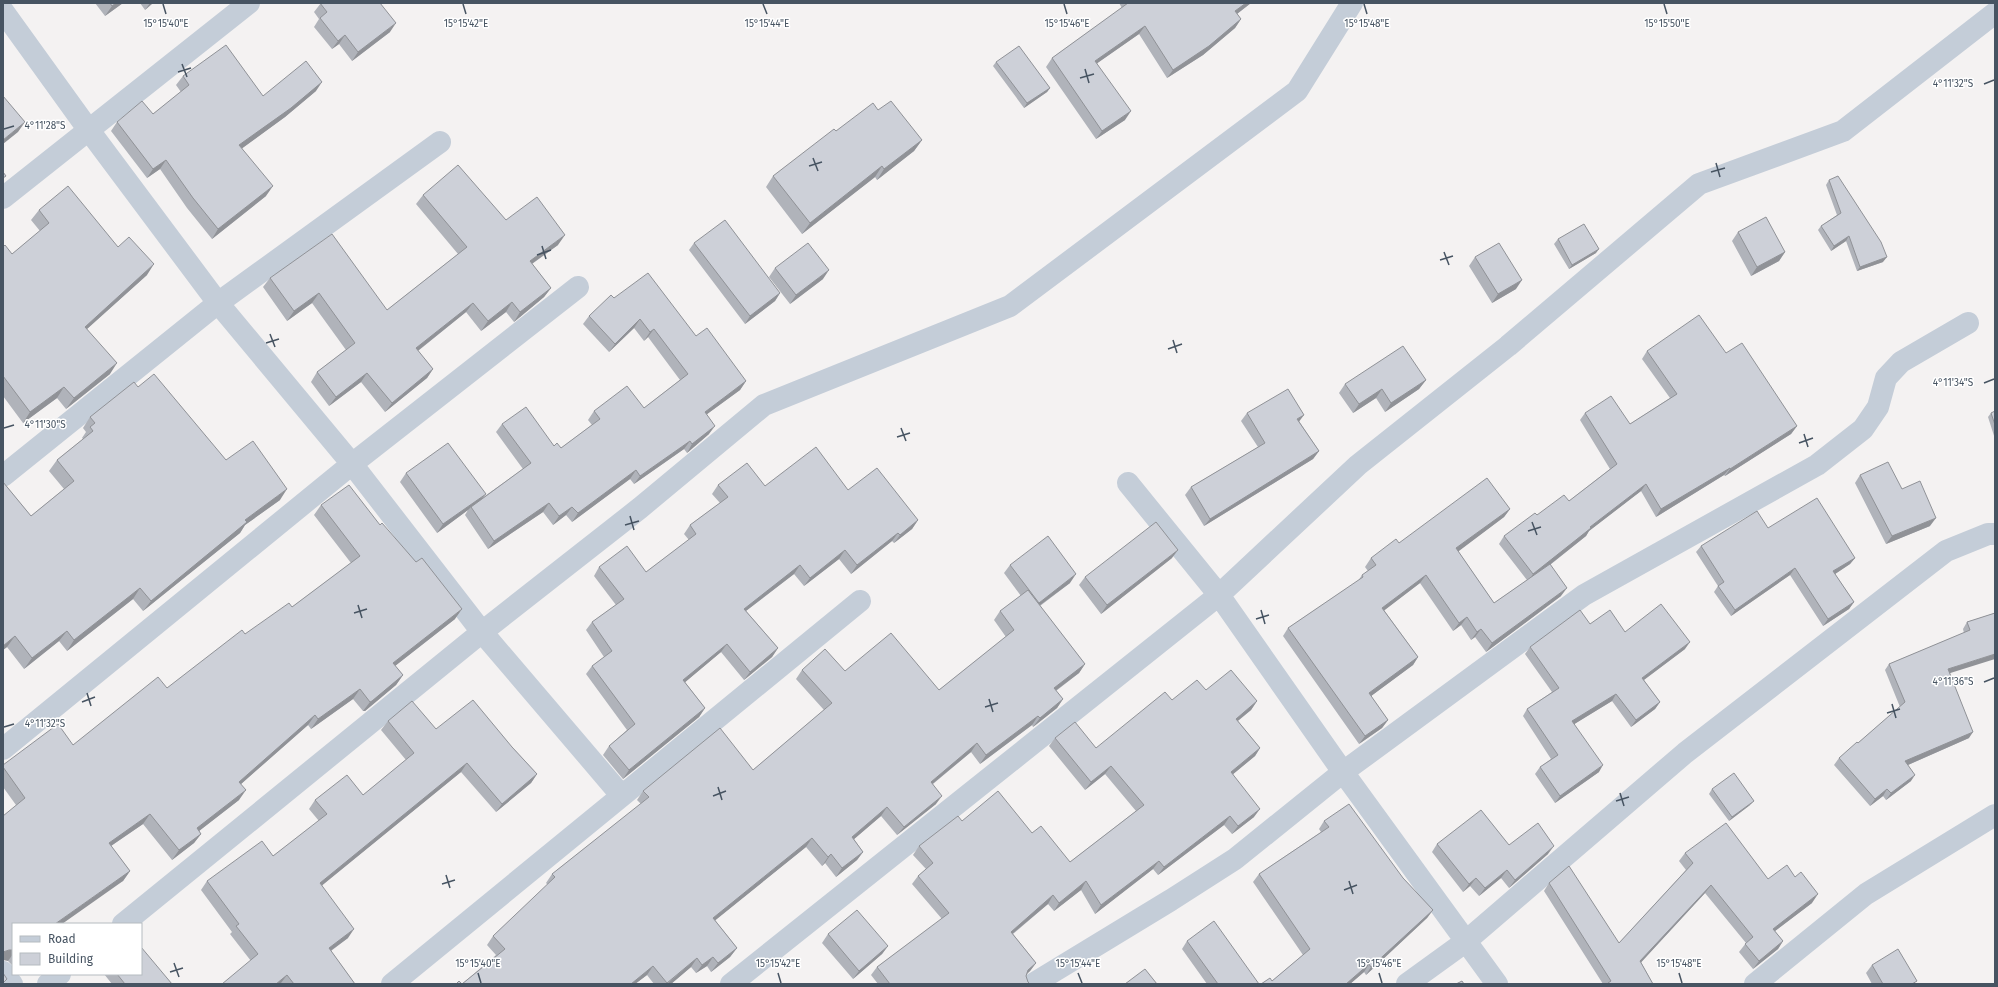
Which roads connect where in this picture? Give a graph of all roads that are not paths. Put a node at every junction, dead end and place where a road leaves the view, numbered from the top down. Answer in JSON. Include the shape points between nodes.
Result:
{"nodes":[{"id":1,"x":249,"y":3,"type":"edge"},
{"id":2,"x":1352,"y":3,"type":"edge"},
{"id":3,"x":3,"y":10,"type":"edge"},
{"id":4,"x":1995,"y":13,"type":"edge"},
{"id":5,"x":88,"y":129,"type":"junction"},
{"id":6,"x":440,"y":142,"type":"dead end"},
{"id":7,"x":3,"y":198,"type":"edge"},
{"id":8,"x":578,"y":287,"type":"dead end"},
{"id":9,"x":218,"y":303,"type":"junction"},
{"id":10,"x":1968,"y":323,"type":"dead end"},
{"id":11,"x":352,"y":464,"type":"junction"},
{"id":12,"x":3,"y":476,"type":"edge"},
{"id":13,"x":1128,"y":483,"type":"dead end"},
{"id":14,"x":1995,"y":534,"type":"edge"},
{"id":15,"x":1219,"y":595,"type":"junction"},
{"id":16,"x":860,"y":601,"type":"dead end"},
{"id":17,"x":482,"y":632,"type":"junction"},
{"id":18,"x":3,"y":749,"type":"edge"},
{"id":19,"x":1343,"y":772,"type":"junction"},
{"id":20,"x":621,"y":795,"type":"junction"},
{"id":21,"x":1995,"y":815,"type":"edge"},
{"id":22,"x":124,"y":923,"type":"edge"},
{"id":23,"x":1465,"y":942,"type":"junction"},
{"id":24,"x":3,"y":972,"type":"edge"},
{"id":25,"x":59,"y":975,"type":"edge"},
{"id":26,"x":12,"y":984,"type":"edge"},
{"id":27,"x":48,"y":984,"type":"edge"},
{"id":28,"x":392,"y":984,"type":"edge"},
{"id":29,"x":731,"y":984,"type":"edge"},
{"id":30,"x":1033,"y":984,"type":"edge"},
{"id":31,"x":1407,"y":984,"type":"edge"},
{"id":32,"x":1497,"y":984,"type":"edge"},
{"id":33,"x":1755,"y":984,"type":"edge"}],
"edges":[{"from":1,"to":5,"type":"street"},
{"from":2,"to":17,"type":"street","via":[[1297,90],[1010,306],[764,405],[640,508]]},
{"from":3,"to":5,"type":"street"},
{"from":4,"to":15,"type":"street","via":[[1842,131],[1699,184],[1508,346],[1358,465]]},
{"from":5,"to":7,"type":"street"},
{"from":5,"to":9,"type":"street"},
{"from":6,"to":9,"type":"street"},
{"from":8,"to":11,"type":"street"},
{"from":9,"to":11,"type":"street"},
{"from":9,"to":12,"type":"street"},
{"from":10,"to":19,"type":"street","via":[[1901,362],[1886,378],[1878,407],[1863,428],[1817,465],[1584,595]]},
{"from":11,"to":17,"type":"street"},
{"from":11,"to":18,"type":"street"},
{"from":13,"to":15,"type":"street"},
{"from":14,"to":23,"type":"street","via":[[1988,534],[1946,551],[1685,753]]},
{"from":15,"to":19,"type":"street"},
{"from":15,"to":29,"type":"street"},
{"from":16,"to":20,"type":"street"},
{"from":17,"to":20,"type":"street"},
{"from":17,"to":22,"type":"street"},
{"from":19,"to":23,"type":"street"},
{"from":19,"to":30,"type":"street","via":[[1234,859]]},
{"from":20,"to":28,"type":"street"},
{"from":21,"to":33,"type":"street","via":[[1866,894]]},
{"from":23,"to":31,"type":"street"},
{"from":23,"to":32,"type":"street"},
{"from":24,"to":26,"type":"street"},
{"from":25,"to":27,"type":"street"}]}
